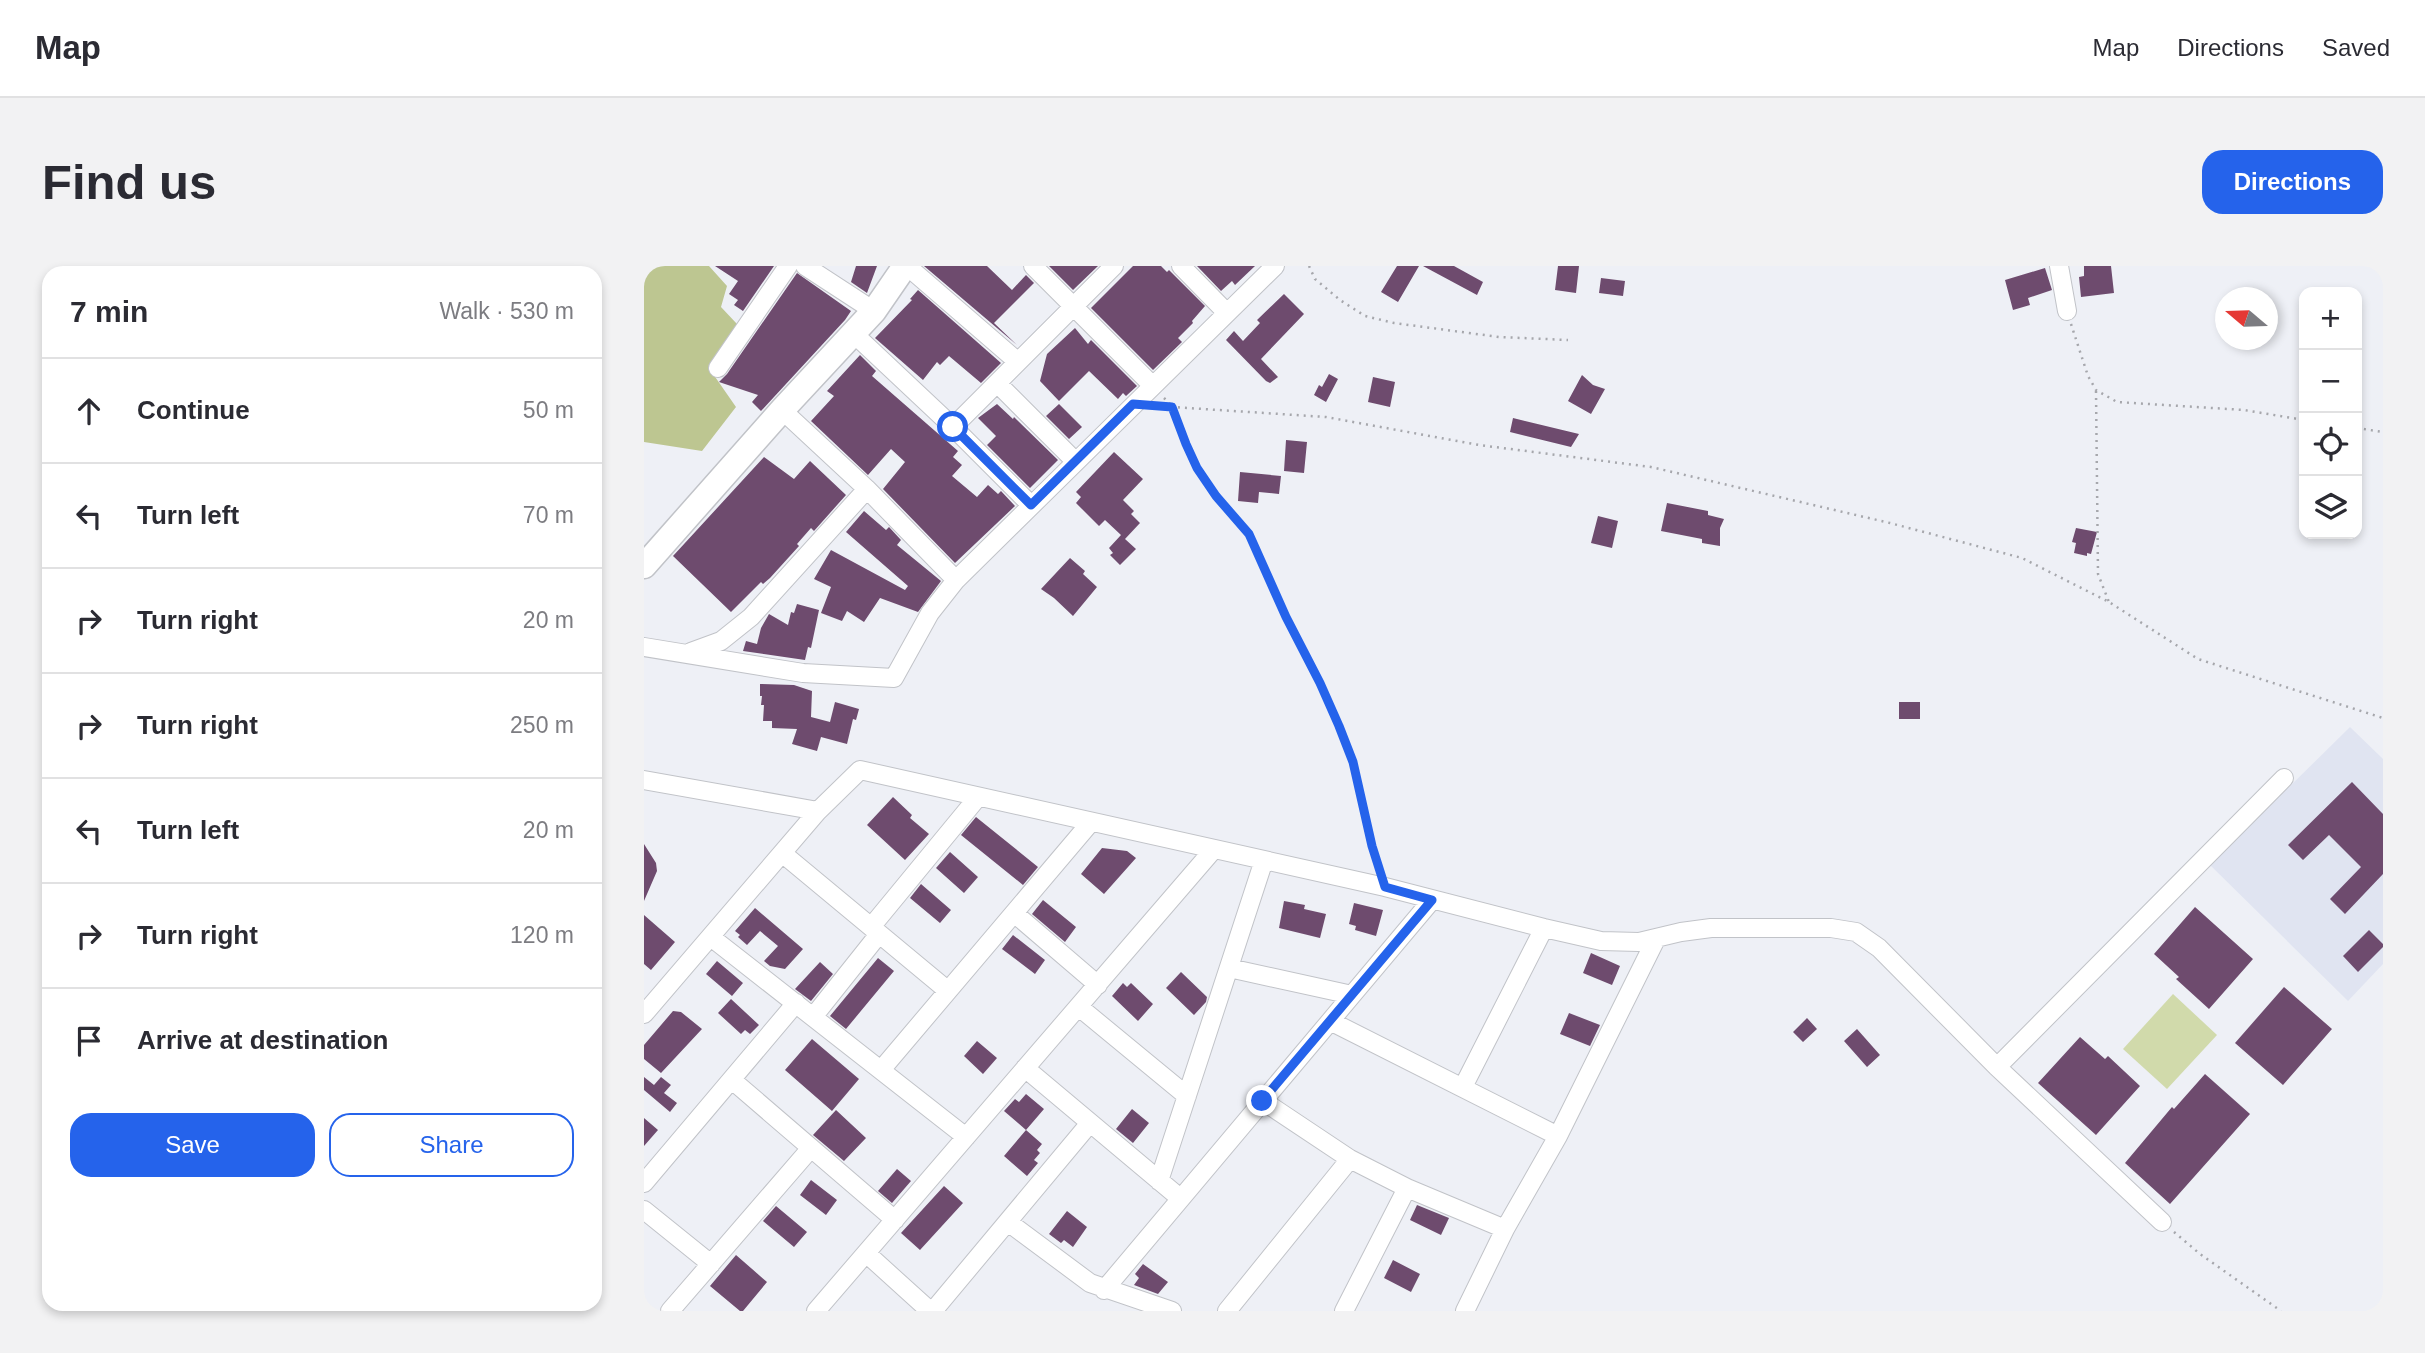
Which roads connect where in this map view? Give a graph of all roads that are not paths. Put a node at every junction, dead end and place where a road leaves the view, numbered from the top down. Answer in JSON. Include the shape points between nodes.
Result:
{"nodes":[{"id":1,"x":788,"y":266,"type":"edge"},
{"id":2,"x":805,"y":266,"type":"edge"},
{"id":3,"x":906,"y":266,"type":"edge"},
{"id":4,"x":1033,"y":266,"type":"edge"},
{"id":5,"x":1114,"y":266,"type":"edge"},
{"id":6,"x":1181,"y":266,"type":"edge"},
{"id":7,"x":1275,"y":266,"type":"edge"},
{"id":8,"x":2059,"y":266,"type":"edge"},
{"id":9,"x":1073,"y":307,"type":"junction"},
{"id":10,"x":874,"y":311,"type":"junction"},
{"id":11,"x":1226,"y":312,"type":"junction"},
{"id":12,"x":2067,"y":312,"type":"road end"},
{"id":13,"x":853,"y":333,"type":"junction"},
{"id":14,"x":1018,"y":362,"type":"junction"},
{"id":15,"x":718,"y":368,"type":"dead end"},
{"id":16,"x":997,"y":383,"type":"junction"},
{"id":17,"x":1152,"y":385,"type":"junction"},
{"id":18,"x":782,"y":410,"type":"junction"},
{"id":19,"x":953,"y":427,"type":"junction"},
{"id":20,"x":1075,"y":461,"type":"junction"},
{"id":21,"x":867,"y":489,"type":"junction"},
{"id":22,"x":1031,"y":505,"type":"junction"},
{"id":23,"x":644,"y":566,"type":"edge"},
{"id":24,"x":956,"y":580,"type":"junction"},
{"id":25,"x":644,"y":647,"type":"edge"},
{"id":26,"x":687,"y":653,"type":"junction"},
{"id":27,"x":2284,"y":778,"type":"dead end"},
{"id":28,"x":644,"y":780,"type":"edge"},
{"id":29,"x":978,"y":797,"type":"junction"},
{"id":30,"x":818,"y":811,"type":"junction"},
{"id":31,"x":1091,"y":822,"type":"junction"},
{"id":32,"x":1214,"y":849,"type":"junction"},
{"id":33,"x":782,"y":853,"type":"junction"},
{"id":34,"x":1264,"y":860,"type":"junction"},
{"id":35,"x":1432,"y":900,"type":"junction"},
{"id":36,"x":1014,"y":913,"type":"junction"},
{"id":37,"x":1544,"y":929,"type":"junction"},
{"id":38,"x":875,"y":930,"type":"junction"},
{"id":39,"x":712,"y":938,"type":"junction"},
{"id":40,"x":1656,"y":939,"type":"junction"},
{"id":41,"x":1229,"y":968,"type":"junction"},
{"id":42,"x":1098,"y":985,"type":"junction"},
{"id":43,"x":947,"y":990,"type":"junction"},
{"id":44,"x":650,"y":994,"type":"edge"},
{"id":45,"x":1352,"y":995,"type":"junction"},
{"id":46,"x":796,"y":1003,"type":"junction"},
{"id":47,"x":1079,"y":1007,"type":"junction"},
{"id":48,"x":644,"y":1014,"type":"edge"},
{"id":49,"x":813,"y":1017,"type":"junction"},
{"id":50,"x":1330,"y":1021,"type":"junction"},
{"id":51,"x":1997,"y":1067,"type":"junction"},
{"id":52,"x":1025,"y":1068,"type":"junction"},
{"id":53,"x":881,"y":1070,"type":"junction"},
{"id":54,"x":732,"y":1080,"type":"junction"},
{"id":55,"x":1463,"y":1087,"type":"junction"},
{"id":56,"x":1187,"y":1096,"type":"junction"},
{"id":57,"x":1262,"y":1101,"type":"junction"},
{"id":58,"x":1090,"y":1123,"type":"junction"},
{"id":59,"x":1558,"y":1136,"type":"junction"},
{"id":60,"x":967,"y":1137,"type":"junction"},
{"id":61,"x":811,"y":1148,"type":"junction"},
{"id":62,"x":1350,"y":1159,"type":"junction"},
{"id":63,"x":1159,"y":1181,"type":"junction"},
{"id":64,"x":644,"y":1183,"type":"edge"},
{"id":65,"x":1406,"y":1188,"type":"junction"},
{"id":66,"x":1180,"y":1198,"type":"junction"},
{"id":67,"x":644,"y":1210,"type":"edge"},
{"id":68,"x":895,"y":1220,"type":"junction"},
{"id":69,"x":1008,"y":1222,"type":"junction"},
{"id":70,"x":2162,"y":1222,"type":"road end"},
{"id":71,"x":1505,"y":1229,"type":"junction"},
{"id":72,"x":866,"y":1253,"type":"junction"},
{"id":73,"x":711,"y":1264,"type":"junction"},
{"id":74,"x":1104,"y":1290,"type":"junction"},
{"id":75,"x":670,"y":1311,"type":"edge"},
{"id":76,"x":816,"y":1311,"type":"edge"},
{"id":77,"x":932,"y":1311,"type":"edge"},
{"id":78,"x":1172,"y":1311,"type":"edge"},
{"id":79,"x":1227,"y":1311,"type":"edge"},
{"id":80,"x":1344,"y":1311,"type":"edge"},
{"id":81,"x":1465,"y":1311,"type":"edge"}],
"edges":[{"from":1,"to":15,"type":"street"},
{"from":2,"to":10,"type":"street"},
{"from":3,"to":10,"type":"street"},
{"from":3,"to":14,"type":"street"},
{"from":4,"to":9,"type":"street"},
{"from":5,"to":9,"type":"street"},
{"from":6,"to":11,"type":"street"},
{"from":7,"to":11,"type":"street"},
{"from":8,"to":12,"type":"street"},
{"from":9,"to":14,"type":"street"},
{"from":9,"to":17,"type":"street"},
{"from":10,"to":13,"type":"street"},
{"from":11,"to":17,"type":"street"},
{"from":13,"to":18,"type":"street"},
{"from":13,"to":19,"type":"street"},
{"from":14,"to":16,"type":"street"},
{"from":16,"to":19,"type":"street"},
{"from":16,"to":20,"type":"street"},
{"from":17,"to":20,"type":"street"},
{"from":18,"to":21,"type":"street"},
{"from":18,"to":23,"type":"street"},
{"from":19,"to":22,"type":"street"},
{"from":20,"to":22,"type":"street"},
{"from":21,"to":24,"type":"street"},
{"from":21,"to":26,"type":"street","via":[[751,617],[721,642]]},
{"from":22,"to":24,"type":"street"},
{"from":24,"to":26,"type":"street","via":[[930,613],[894,678],[803,673]]},
{"from":25,"to":26,"type":"street"},
{"from":27,"to":51,"type":"street"},
{"from":28,"to":30,"type":"street"},
{"from":29,"to":30,"type":"street","via":[[860,770]]},
{"from":29,"to":31,"type":"street"},
{"from":29,"to":38,"type":"street"},
{"from":30,"to":33,"type":"street"},
{"from":31,"to":32,"type":"street"},
{"from":31,"to":36,"type":"street"},
{"from":32,"to":34,"type":"street"},
{"from":32,"to":42,"type":"street"},
{"from":33,"to":38,"type":"street"},
{"from":33,"to":39,"type":"street"},
{"from":34,"to":35,"type":"street"},
{"from":34,"to":41,"type":"street"},
{"from":35,"to":37,"type":"street"},
{"from":35,"to":45,"type":"street"},
{"from":36,"to":42,"type":"street"},
{"from":36,"to":43,"type":"street"},
{"from":37,"to":40,"type":"street","via":[[1621,943]]},
{"from":37,"to":55,"type":"street"},
{"from":38,"to":43,"type":"street"},
{"from":38,"to":49,"type":"street"},
{"from":39,"to":44,"type":"street"},
{"from":39,"to":46,"type":"street"},
{"from":40,"to":51,"type":"street","via":[[1724,928],[1856,932],[1873,943]]},
{"from":40,"to":59,"type":"street"},
{"from":41,"to":45,"type":"street"},
{"from":41,"to":56,"type":"street"},
{"from":42,"to":47,"type":"street"},
{"from":43,"to":53,"type":"street"},
{"from":44,"to":48,"type":"street"},
{"from":45,"to":50,"type":"street"},
{"from":46,"to":49,"type":"street"},
{"from":46,"to":54,"type":"street"},
{"from":47,"to":52,"type":"street"},
{"from":47,"to":56,"type":"street"},
{"from":49,"to":53,"type":"street"},
{"from":50,"to":55,"type":"street"},
{"from":50,"to":57,"type":"street"},
{"from":51,"to":70,"type":"street"},
{"from":52,"to":58,"type":"street"},
{"from":52,"to":60,"type":"street"},
{"from":53,"to":60,"type":"street"},
{"from":54,"to":61,"type":"street"},
{"from":54,"to":64,"type":"street"},
{"from":55,"to":59,"type":"street"},
{"from":56,"to":63,"type":"street"},
{"from":57,"to":62,"type":"street"},
{"from":57,"to":66,"type":"street"},
{"from":58,"to":63,"type":"street"},
{"from":58,"to":69,"type":"street"},
{"from":59,"to":71,"type":"street"},
{"from":60,"to":68,"type":"street"},
{"from":61,"to":68,"type":"street"},
{"from":61,"to":73,"type":"street"},
{"from":62,"to":65,"type":"street"},
{"from":62,"to":79,"type":"street"},
{"from":63,"to":66,"type":"street"},
{"from":65,"to":71,"type":"street"},
{"from":65,"to":80,"type":"street"},
{"from":66,"to":74,"type":"street"},
{"from":67,"to":73,"type":"street"},
{"from":68,"to":72,"type":"street"},
{"from":69,"to":74,"type":"street"},
{"from":69,"to":77,"type":"street"},
{"from":71,"to":81,"type":"street"},
{"from":72,"to":76,"type":"street"},
{"from":72,"to":77,"type":"street"},
{"from":73,"to":75,"type":"street"},
{"from":74,"to":78,"type":"street"}]}
